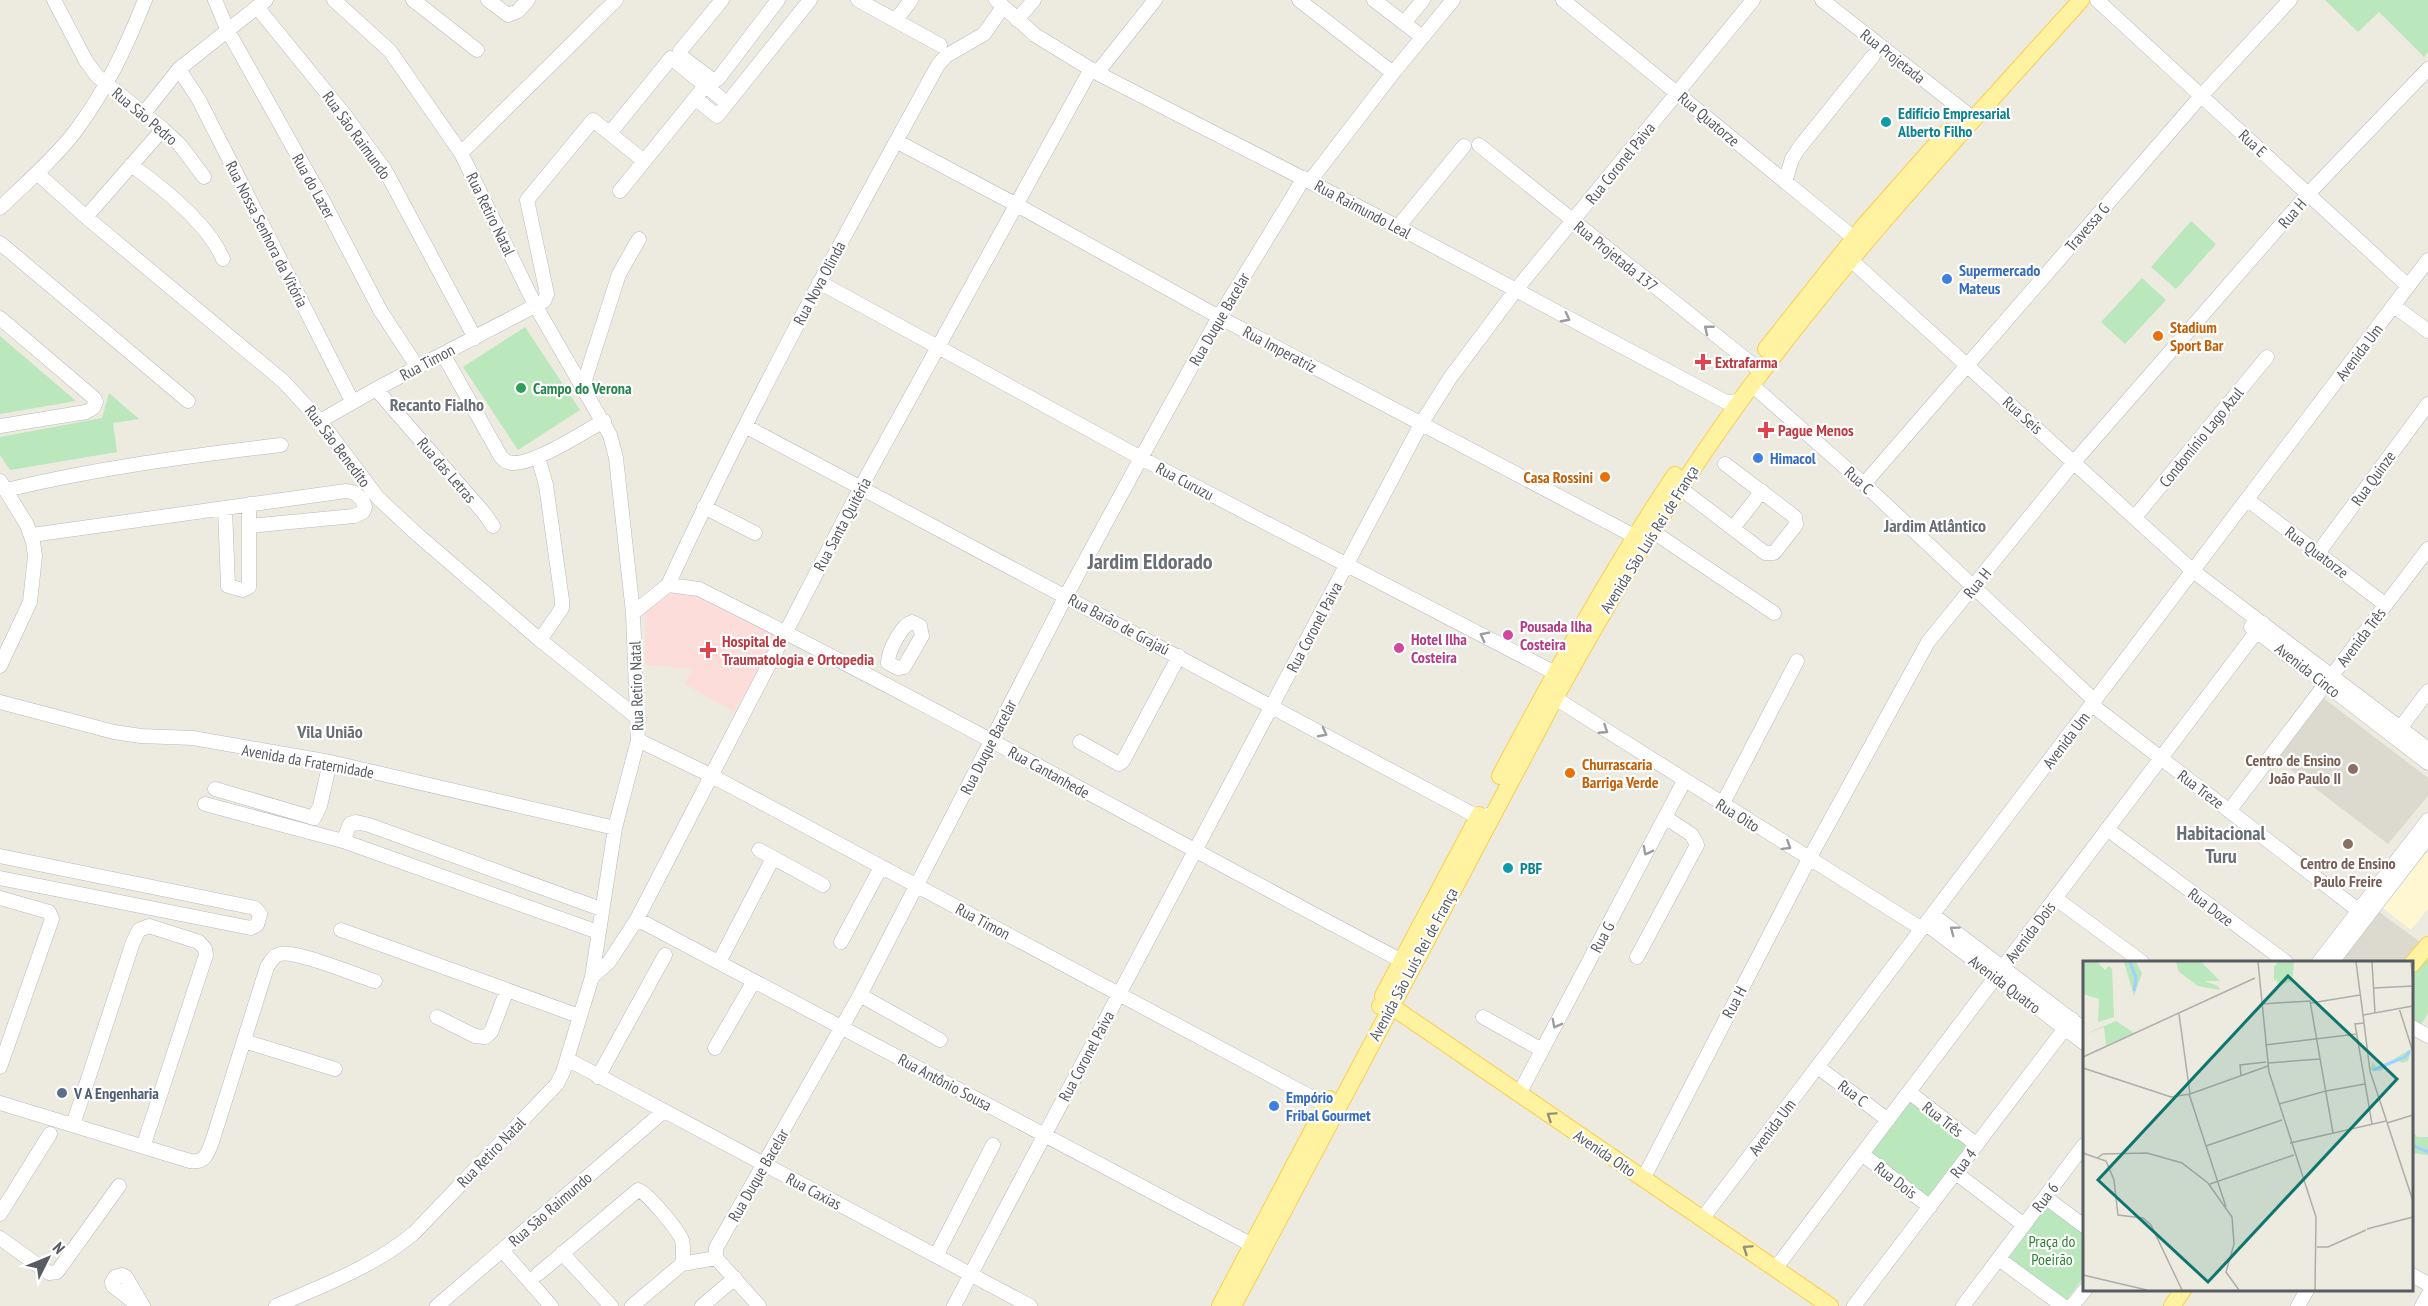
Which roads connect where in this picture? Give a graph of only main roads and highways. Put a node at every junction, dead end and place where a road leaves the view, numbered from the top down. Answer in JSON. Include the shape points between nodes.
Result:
{"nodes":[{"id":1,"x":2067,"y":0,"type":"edge"},
{"id":2,"x":2081,"y":0,"type":"edge"},
{"id":3,"x":1733,"y":402,"type":"junction"},
{"id":4,"x":1486,"y":815,"type":"junction"},
{"id":5,"x":2428,"y":945,"type":"edge"},
{"id":6,"x":2413,"y":963,"type":"edge"},
{"id":7,"x":1385,"y":1006,"type":"junction"},
{"id":8,"x":2182,"y":1291,"type":"edge"},
{"id":9,"x":2193,"y":1291,"type":"edge"},
{"id":10,"x":1220,"y":1306,"type":"edge"},
{"id":11,"x":1233,"y":1306,"type":"edge"},
{"id":12,"x":1830,"y":1306,"type":"edge"},
{"id":13,"x":2172,"y":1306,"type":"edge"},
{"id":14,"x":2185,"y":1306,"type":"edge"}],
"edges":[{"from":1,"to":3,"type":"main road","name":"Avenida São Luís Rei de França","via":[[1854,238],[1753,365]]},
{"from":2,"to":3,"type":"main road","name":"Avenida São Luís Rei de França","via":[[1851,260],[1752,385]]},
{"from":3,"to":4,"type":"main road","name":"Avenida São Luís Rei de França","via":[[1604,610]]},
{"from":3,"to":4,"type":"main road","name":"Avenida São Luís Rei de França","via":[[1634,536],[1555,673]]},
{"from":4,"to":7,"type":"main road","name":"Avenida São Luís Rei de França"},
{"from":4,"to":7,"type":"main road","name":"Avenida São Luís Rei de França","via":[[1402,961]]},
{"from":5,"to":6,"type":"main road"},
{"from":7,"to":10,"type":"main road","name":"Avenida São Luís Rei de França","via":[[1326,1105]]},
{"from":7,"to":11,"type":"main road","name":"Avenida São Luís Rei de França"},
{"from":12,"to":7,"type":"main road","name":"Avenida Oito","one_way":true},
{"from":8,"to":13,"type":"main road"},
{"from":9,"to":14,"type":"main road"}]}
